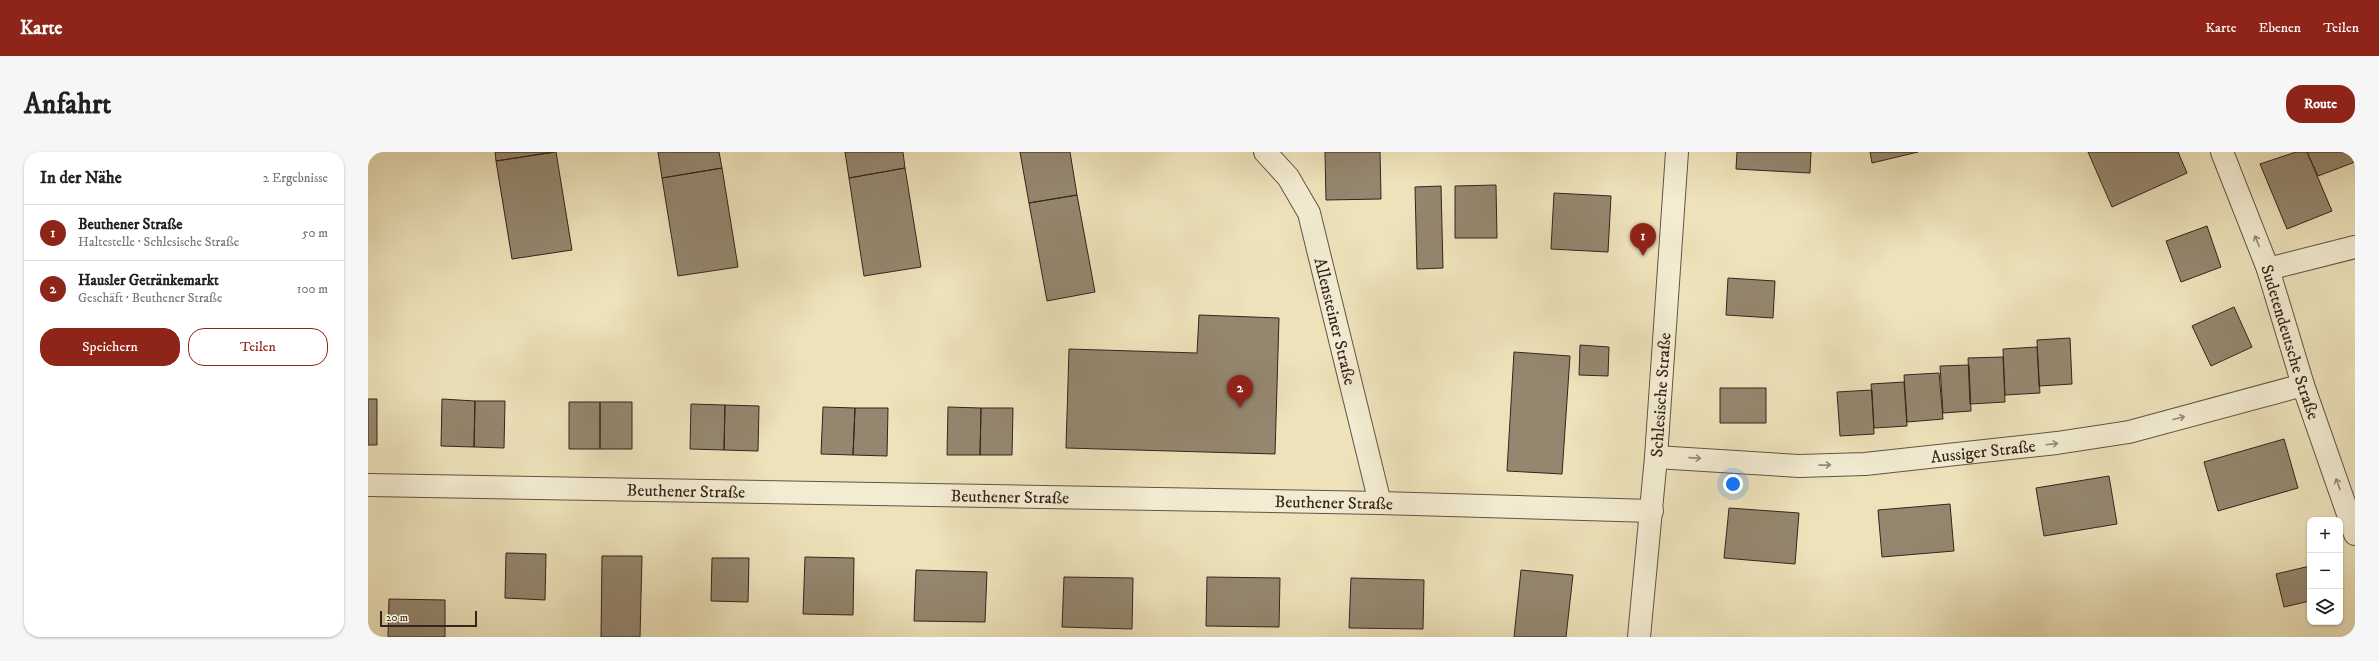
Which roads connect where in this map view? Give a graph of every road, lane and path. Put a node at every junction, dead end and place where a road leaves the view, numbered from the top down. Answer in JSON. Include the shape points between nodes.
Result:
{"nodes":[{"id":1,"x":1265,"y":152,"type":"edge"},
{"id":2,"x":1677,"y":152,"type":"edge"},
{"id":3,"x":2222,"y":152,"type":"edge"},
{"id":4,"x":2355,"y":247,"type":"edge"},
{"id":5,"x":2268,"y":269,"type":"junction"},
{"id":6,"x":2303,"y":385,"type":"junction"},
{"id":7,"x":1656,"y":457,"type":"junction"},
{"id":8,"x":368,"y":486,"type":"edge"},
{"id":9,"x":1380,"y":502,"type":"junction"},
{"id":10,"x":1652,"y":511,"type":"junction"},
{"id":11,"x":2355,"y":534,"type":"edge"},
{"id":12,"x":1639,"y":637,"type":"edge"}],
"edges":[{"from":1,"to":9,"type":"street","name":"Allensteiner Straße","via":[[1288,177],[1309,213]]},
{"from":2,"to":7,"type":"street","name":"Schlesische Straße"},
{"from":5,"to":3,"type":"street","name":"Sudetendeutsche Straße","one_way":true},
{"from":4,"to":5,"type":"street"},
{"from":5,"to":6,"type":"street","name":"Sudetendeutsche Straße"},
{"from":7,"to":6,"type":"street","name":"Aussiger Straße","one_way":true,"via":[[1799,466],[1865,464],[2057,443],[2130,432]]},
{"from":11,"to":6,"type":"street","name":"Sudetendeutsche Straße","one_way":true},
{"from":7,"to":10,"type":"street","name":"Schlesische Straße"},
{"from":8,"to":9,"type":"street","name":"Beuthener Straße"},
{"from":9,"to":10,"type":"street","name":"Beuthener Straße"},
{"from":10,"to":12,"type":"street","name":"Schlesische Straße"}]}
